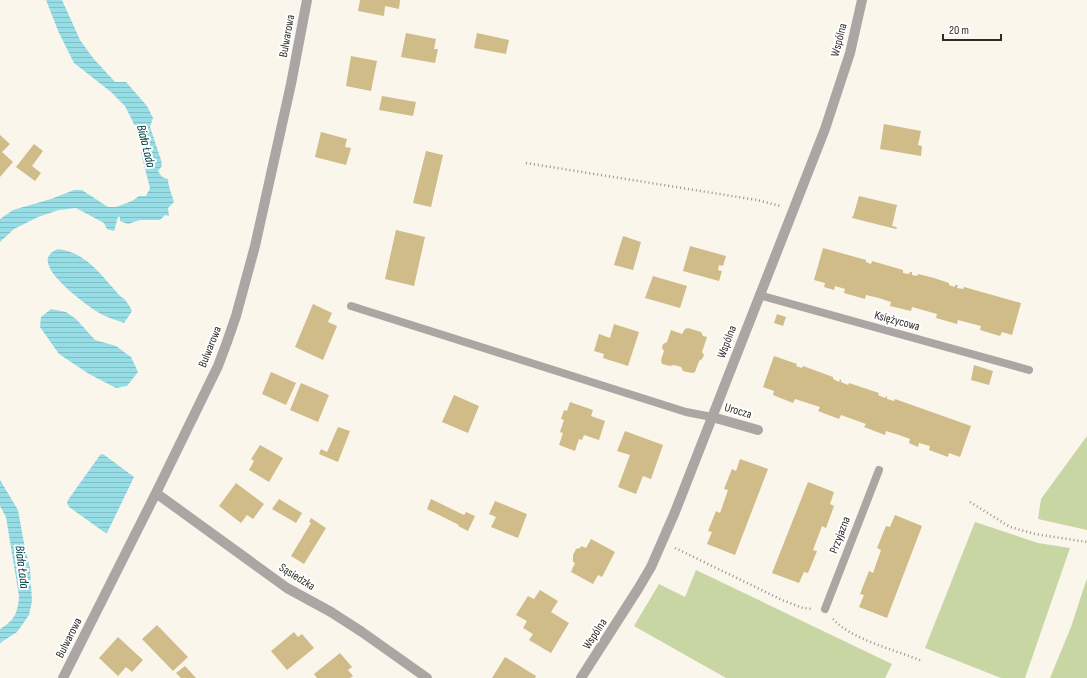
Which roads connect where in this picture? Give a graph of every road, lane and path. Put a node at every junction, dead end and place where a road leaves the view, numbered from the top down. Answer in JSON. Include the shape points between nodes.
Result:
{"nodes":[{"id":1,"x":307,"y":0,"type":"edge"},
{"id":2,"x":862,"y":0,"type":"edge"},
{"id":3,"x":526,"y":163,"type":"dead end"},
{"id":4,"x":794,"y":209,"type":"junction"},
{"id":5,"x":759,"y":295,"type":"junction"},
{"id":6,"x":351,"y":306,"type":"dead end"},
{"id":7,"x":1029,"y":370,"type":"dead end"},
{"id":8,"x":712,"y":417,"type":"junction"},
{"id":9,"x":758,"y":430,"type":"dead end"},
{"id":10,"x":879,"y":470,"type":"dead end"},
{"id":11,"x":156,"y":493,"type":"junction"},
{"id":12,"x":970,"y":502,"type":"dead end"},
{"id":13,"x":662,"y":542,"type":"junction"},
{"id":14,"x":1087,"y":542,"type":"edge"},
{"id":15,"x":825,"y":609,"type":"junction"},
{"id":16,"x":922,"y":661,"type":"dead end"},
{"id":17,"x":64,"y":678,"type":"edge"},
{"id":18,"x":427,"y":678,"type":"edge"},
{"id":19,"x":581,"y":678,"type":"edge"}],
"edges":[{"from":1,"to":11,"type":"street","name":"Bulwarowa","via":[[255,246],[236,316],[218,366]]},
{"from":2,"to":4,"type":"street","name":"Wspólna","via":[[850,53],[838,90]]},
{"from":3,"to":4,"type":"path","via":[[757,200]]},
{"from":4,"to":5,"type":"street","name":"Wspólna"},
{"from":5,"to":7,"type":"lane","name":"Księżycowa"},
{"from":5,"to":8,"type":"street","name":"Wspólna"},
{"from":6,"to":8,"type":"lane","via":[[686,412]]},
{"from":8,"to":9,"type":"street","name":"Urocza"},
{"from":8,"to":13,"type":"street","name":"Wspólna"},
{"from":10,"to":15,"type":"lane","name":"Przyjazna"},
{"from":11,"to":17,"type":"street","name":"Bulwarowa"},
{"from":11,"to":18,"type":"street","name":"Sąsiedzka","via":[[287,588],[331,612]]},
{"from":12,"to":14,"type":"path","via":[[1010,527],[1035,534]]},
{"from":13,"to":15,"type":"path","via":[[782,600],[803,608]]},
{"from":13,"to":19,"type":"street","name":"Wspólna","via":[[638,589]]},
{"from":15,"to":16,"type":"path","via":[[838,625],[867,641]]}]}
